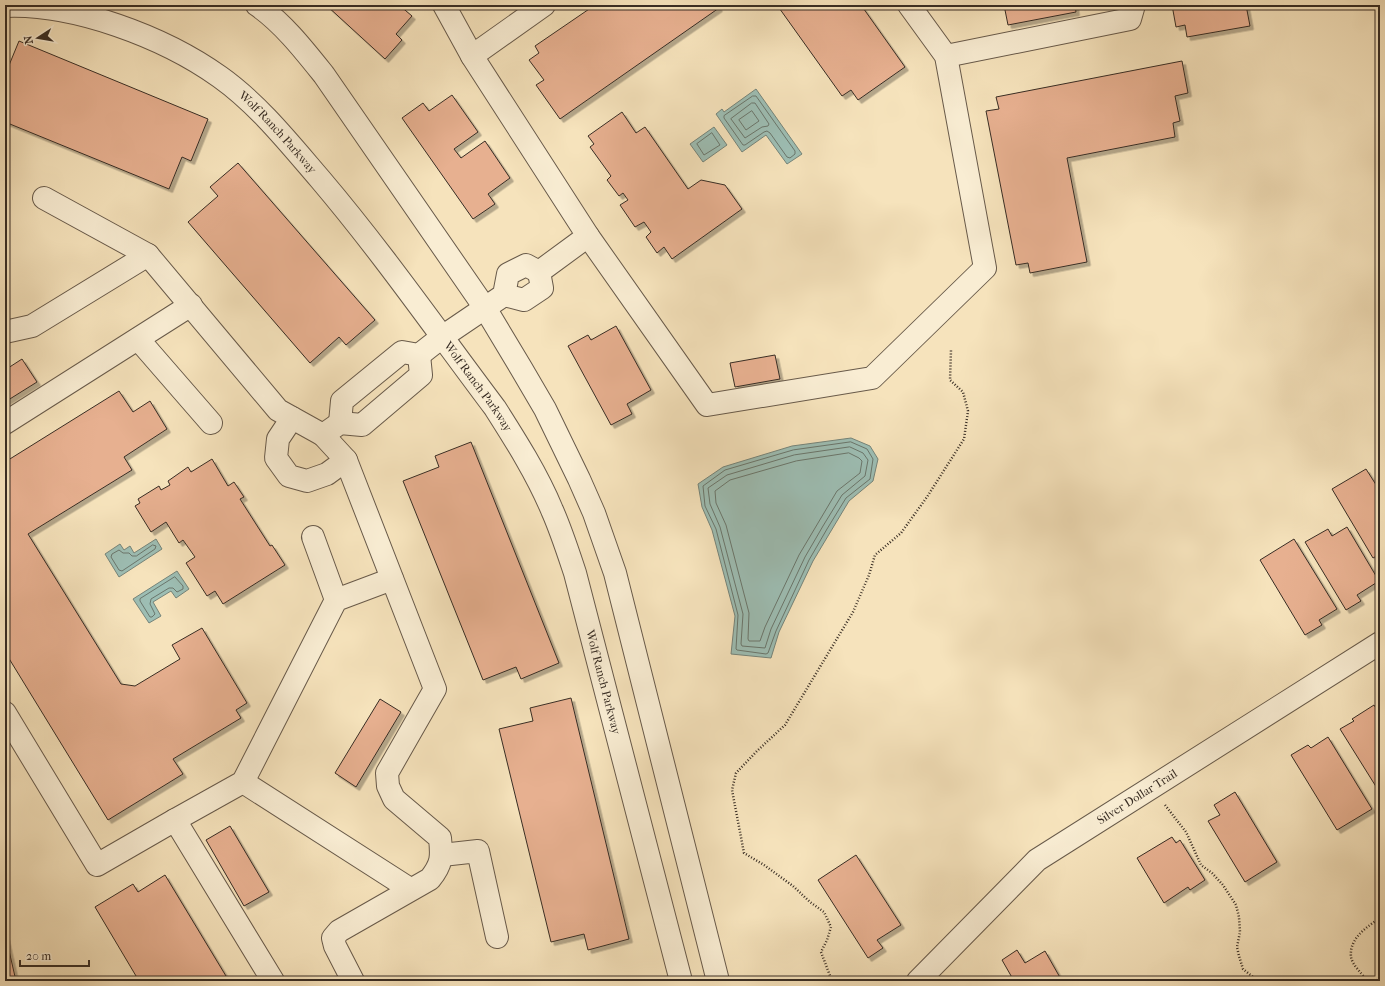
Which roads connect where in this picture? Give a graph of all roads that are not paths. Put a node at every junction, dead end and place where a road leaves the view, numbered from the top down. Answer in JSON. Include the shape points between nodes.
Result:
{"nodes":[{"id":1,"x":257,"y":5,"type":"edge"},
{"id":2,"x":444,"y":5,"type":"edge"},
{"id":3,"x":544,"y":5,"type":"edge"},
{"id":4,"x":909,"y":5,"type":"edge"},
{"id":5,"x":1134,"y":5,"type":"edge"},
{"id":6,"x":5,"y":6,"type":"edge"},
{"id":7,"x":472,"y":56,"type":"junction"},
{"id":8,"x":946,"y":56,"type":"junction"},
{"id":9,"x":44,"y":198,"type":"dead end"},
{"id":10,"x":588,"y":236,"type":"junction"},
{"id":11,"x":148,"y":255,"type":"junction"},
{"id":12,"x":191,"y":305,"type":"junction"},
{"id":13,"x":485,"y":308,"type":"junction"},
{"id":14,"x":5,"y":332,"type":"edge"},
{"id":15,"x":442,"y":337,"type":"junction"},
{"id":16,"x":138,"y":339,"type":"junction"},
{"id":17,"x":419,"y":354,"type":"junction"},
{"id":18,"x":292,"y":418,"type":"junction"},
{"id":19,"x":5,"y":423,"type":"edge"},
{"id":20,"x":211,"y":423,"type":"dead end"},
{"id":21,"x":331,"y":429,"type":"junction"},
{"id":22,"x":346,"y":460,"type":"junction"},
{"id":23,"x":313,"y":537,"type":"dead end"},
{"id":24,"x":392,"y":579,"type":"junction"},
{"id":25,"x":336,"y":600,"type":"junction"},
{"id":26,"x":1380,"y":643,"type":"edge"},
{"id":27,"x":5,"y":713,"type":"edge"},
{"id":28,"x":243,"y":782,"type":"junction"},
{"id":29,"x":175,"y":820,"type":"junction"},
{"id":30,"x":442,"y":855,"type":"junction"},
{"id":31,"x":410,"y":889,"type":"junction"},
{"id":32,"x":497,"y":937,"type":"dead end"},
{"id":33,"x":273,"y":981,"type":"edge"},
{"id":34,"x":353,"y":981,"type":"edge"},
{"id":35,"x":681,"y":981,"type":"edge"},
{"id":36,"x":718,"y":981,"type":"edge"},
{"id":37,"x":918,"y":981,"type":"edge"}],
"edges":[{"from":1,"to":13,"type":"street","via":[[277,21],[324,75]]},
{"from":2,"to":7,"type":"street"},
{"from":3,"to":7,"type":"street"},
{"from":4,"to":8,"type":"street"},
{"from":5,"to":8,"type":"street","via":[[1130,18]]},
{"from":6,"to":15,"type":"street","name":"Wolf Ranch Parkway","via":[[57,10],[109,23],[171,48],[221,78],[273,125],[305,161],[346,210]]},
{"from":7,"to":10,"type":"street"},
{"from":8,"to":10,"type":"street","via":[[985,268],[872,378],[707,405]]},
{"from":9,"to":11,"type":"street"},
{"from":10,"to":13,"type":"street","via":[[539,272],[526,265],[508,274],[504,295]]},
{"from":11,"to":12,"type":"street"},
{"from":11,"to":14,"type":"street","via":[[32,326]]},
{"from":12,"to":16,"type":"street"},
{"from":12,"to":18,"type":"street","via":[[278,410]]},
{"from":13,"to":15,"type":"street"},
{"from":13,"to":36,"type":"street","via":[[561,440],[605,544],[615,573]]},
{"from":15,"to":17,"type":"street"},
{"from":15,"to":35,"type":"street","name":"Wolf Ranch Parkway","via":[[515,439],[535,474],[565,542]]},
{"from":16,"to":19,"type":"street"},
{"from":16,"to":20,"type":"street"},
{"from":17,"to":21,"type":"street","via":[[402,352],[342,401]]},
{"from":17,"to":21,"type":"street","via":[[421,375],[362,425]]},
{"from":18,"to":21,"type":"street"},
{"from":18,"to":22,"type":"street","via":[[278,439],[276,458],[289,476],[307,481],[327,474]]},
{"from":21,"to":22,"type":"street"},
{"from":22,"to":24,"type":"street"},
{"from":23,"to":25,"type":"street"},
{"from":24,"to":25,"type":"street"},
{"from":24,"to":30,"type":"street","via":[[435,689],[387,773],[388,786],[394,799],[440,838]]},
{"from":25,"to":28,"type":"street"},
{"from":26,"to":37,"type":"street","name":"Silver Dollar Trail","via":[[1037,860]]},
{"from":27,"to":29,"type":"street","via":[[97,865]]},
{"from":28,"to":29,"type":"street"},
{"from":28,"to":31,"type":"street"},
{"from":29,"to":33,"type":"street"},
{"from":30,"to":31,"type":"street","via":[[438,869],[430,879]]},
{"from":30,"to":32,"type":"street","via":[[478,851]]},
{"from":31,"to":34,"type":"street","via":[[339,931],[333,938]]}]}
